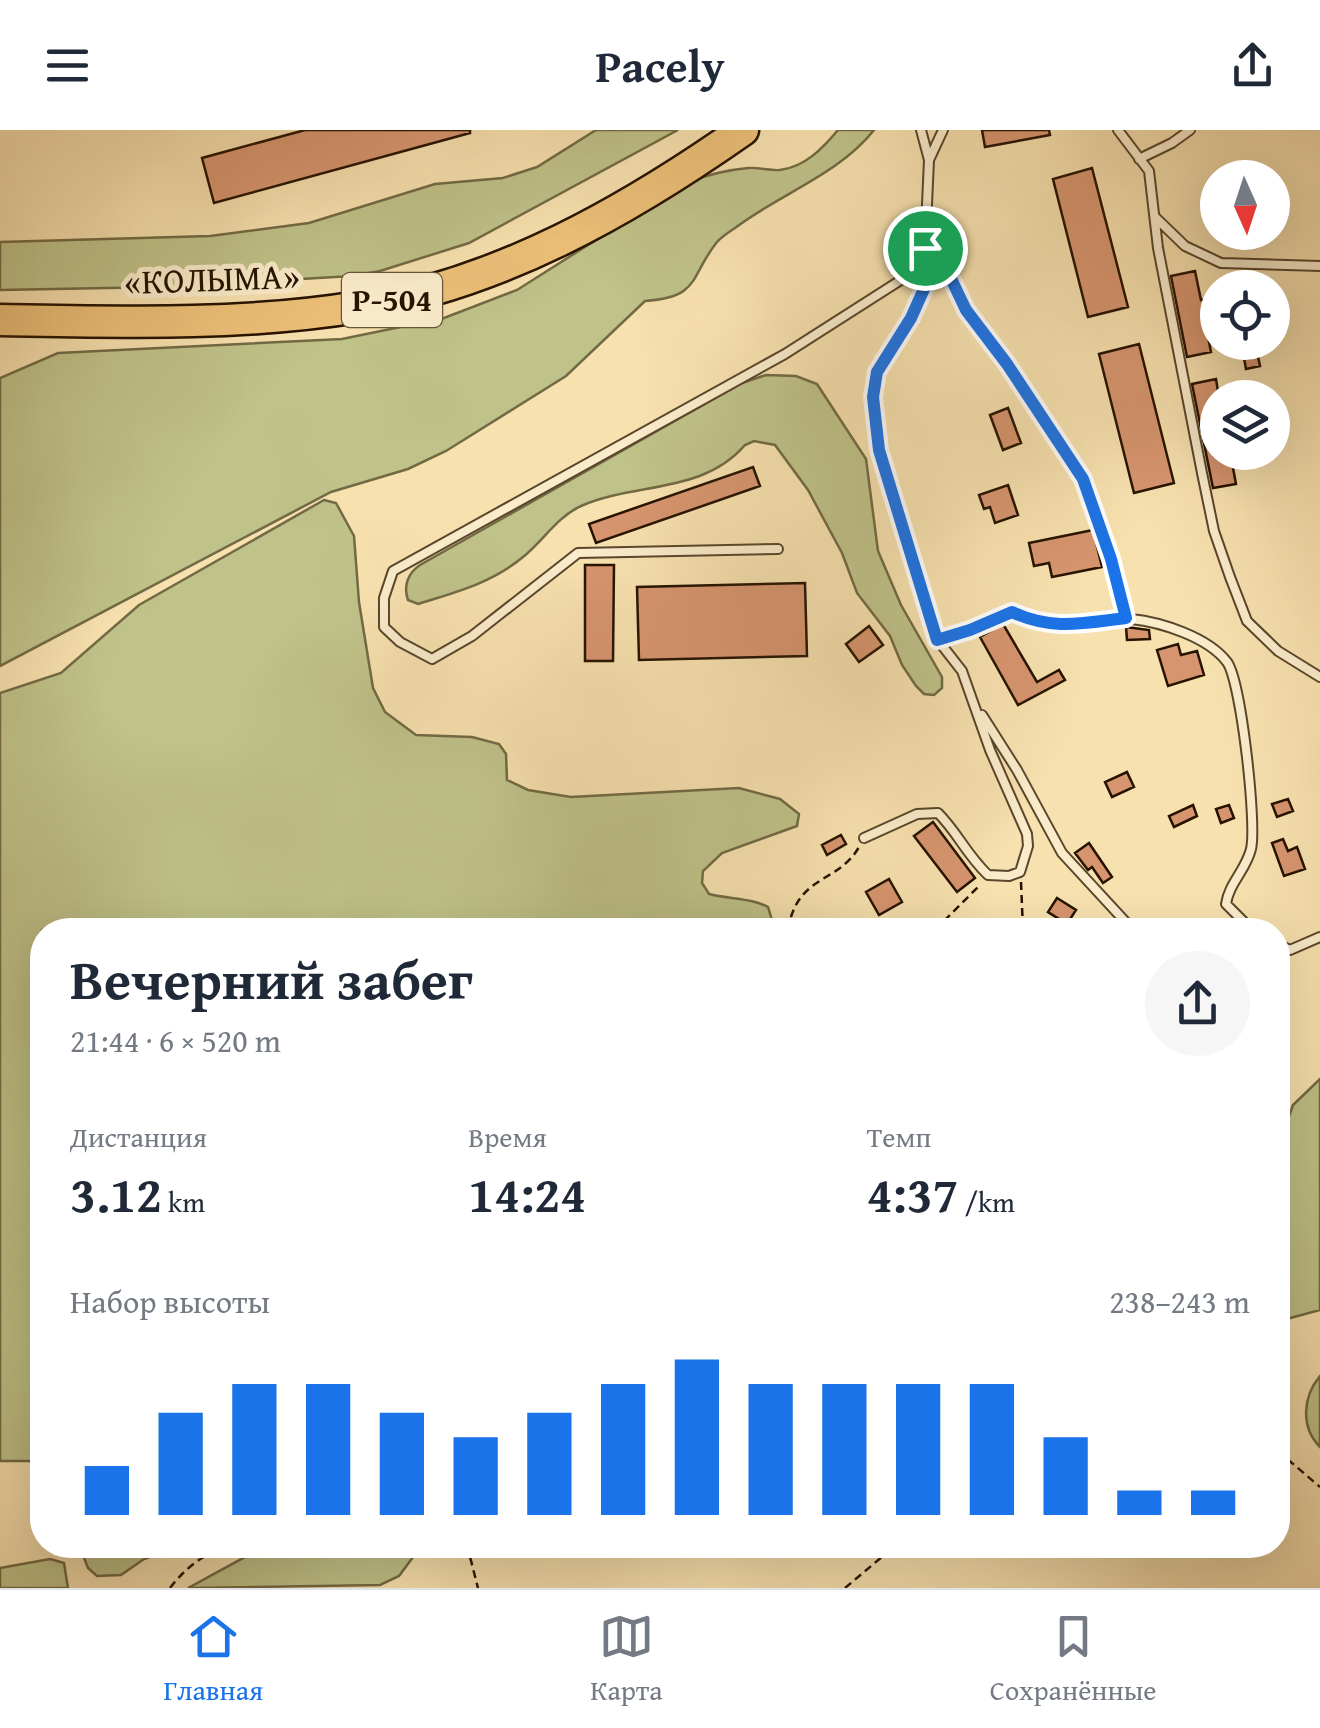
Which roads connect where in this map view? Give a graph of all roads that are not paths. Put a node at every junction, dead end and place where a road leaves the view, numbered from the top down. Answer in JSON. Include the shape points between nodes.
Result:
{"nodes":[{"id":1,"x":743,"y":130,"type":"edge"},
{"id":2,"x":921,"y":130,"type":"edge"},
{"id":3,"x":942,"y":130,"type":"edge"},
{"id":4,"x":1118,"y":130,"type":"edge"},
{"id":5,"x":1190,"y":130,"type":"edge"},
{"id":6,"x":1139,"y":159,"type":"junction"},
{"id":7,"x":929,"y":160,"type":"junction"},
{"id":8,"x":1155,"y":217,"type":"junction"},
{"id":9,"x":925,"y":248,"type":"junction"},
{"id":10,"x":1320,"y":266,"type":"edge"},
{"id":11,"x":0,"y":320,"type":"edge"},
{"id":12,"x":778,"y":550,"type":"dead end"},
{"id":13,"x":1126,"y":618,"type":"junction"},
{"id":14,"x":937,"y":640,"type":"junction"},
{"id":15,"x":1320,"y":677,"type":"edge"},
{"id":16,"x":977,"y":707,"type":"junction"},
{"id":17,"x":864,"y":838,"type":"road end"},
{"id":18,"x":1122,"y":918,"type":"edge"},
{"id":19,"x":1240,"y":918,"type":"edge"},
{"id":20,"x":1320,"y":937,"type":"edge"},
{"id":21,"x":1290,"y":950,"type":"edge"}],
"edges":[{"from":1,"to":11,"type":"highway","name":"«КОЛЫМА»","number":"Р-504","via":[[593,225],[432,290],[294,315]]},
{"from":2,"to":7,"type":"lane"},
{"from":3,"to":7,"type":"lane"},
{"from":4,"to":6,"type":"lane"},
{"from":5,"to":6,"type":"lane"},
{"from":6,"to":8,"type":"lane","via":[[1149,171]]},
{"from":7,"to":9,"type":"lane"},
{"from":8,"to":10,"type":"lane","via":[[1184,246],[1220,263]]},
{"from":8,"to":15,"type":"lane","via":[[1224,562],[1246,622]]},
{"from":9,"to":12,"type":"lane","via":[[904,278],[873,300],[393,570],[384,627],[432,658],[472,636],[578,553]]},
{"from":9,"to":13,"type":"lane","via":[[944,264],[966,310],[1083,479]]},
{"from":9,"to":14,"type":"lane","via":[[928,280],[877,372],[873,397],[879,450]]},
{"from":13,"to":14,"type":"lane","via":[[1060,626],[1012,612]]},
{"from":13,"to":19,"type":"lane","via":[[1209,646],[1228,664],[1250,789],[1251,849],[1226,904]]},
{"from":14,"to":16,"type":"lane","via":[[962,672]]},
{"from":16,"to":17,"type":"lane","via":[[1027,834],[1020,872],[988,875],[938,813],[917,814]]},
{"from":16,"to":18,"type":"lane","via":[[1062,853]]},
{"from":20,"to":21,"type":"lane"}]}
